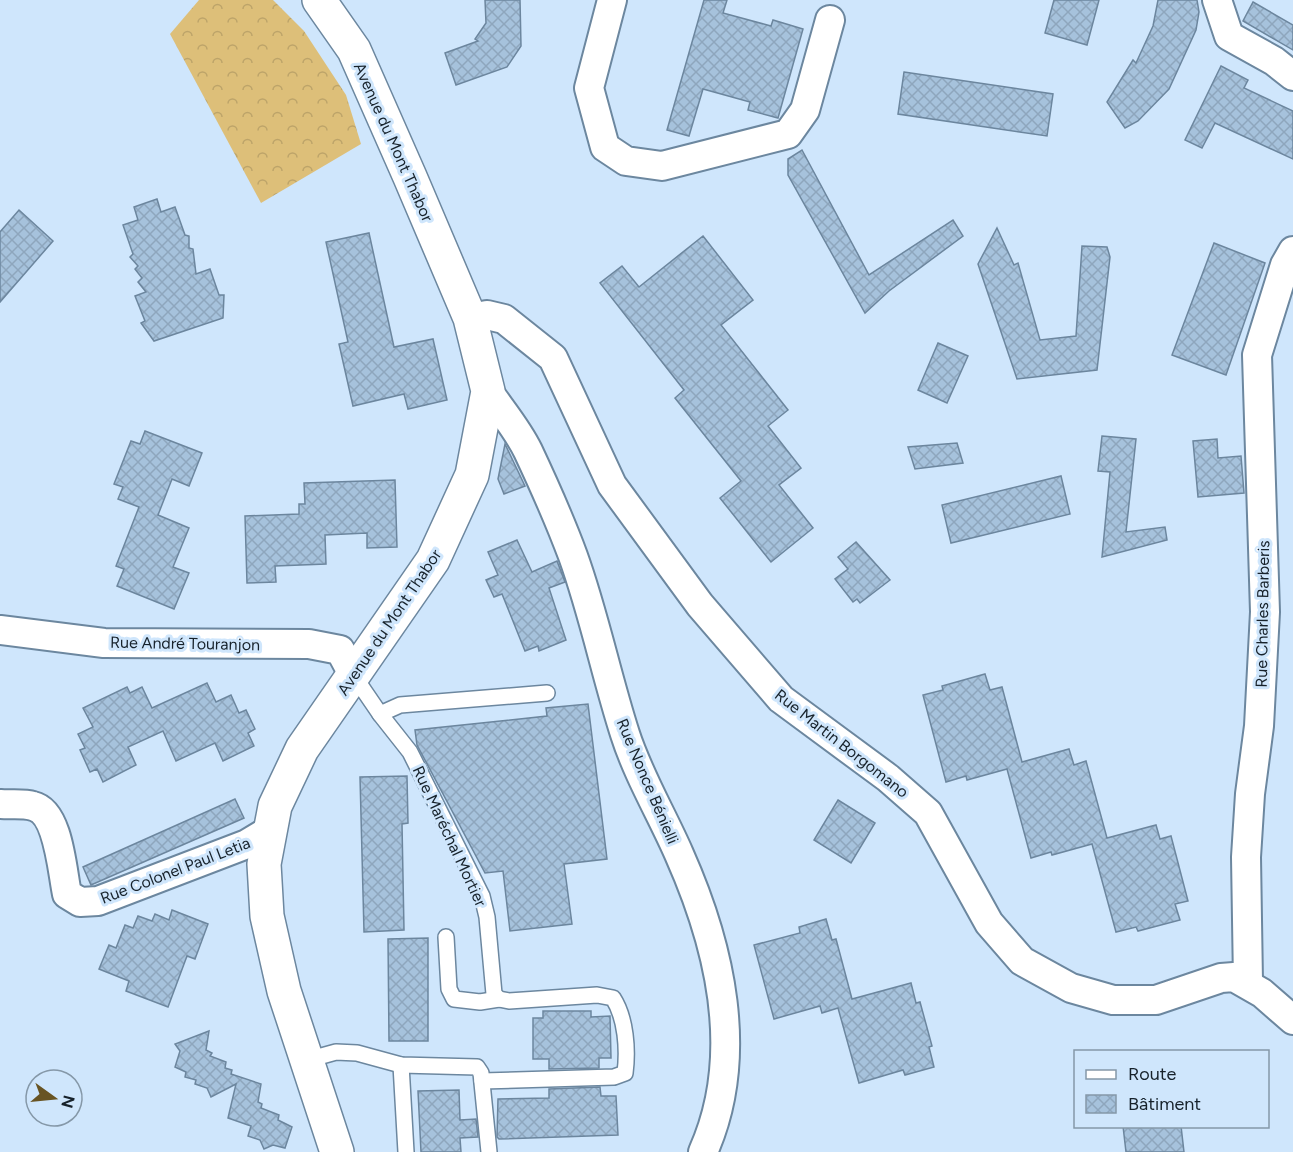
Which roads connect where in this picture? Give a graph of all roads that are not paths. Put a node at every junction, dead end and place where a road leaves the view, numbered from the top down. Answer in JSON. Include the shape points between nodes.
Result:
{"nodes":[{"id":1,"x":319,"y":0,"type":"edge"},
{"id":2,"x":612,"y":0,"type":"edge"},
{"id":3,"x":1216,"y":0,"type":"edge"},
{"id":4,"x":830,"y":20,"type":"dead end"},
{"id":5,"x":1293,"y":76,"type":"edge"},
{"id":6,"x":1293,"y":251,"type":"edge"},
{"id":7,"x":470,"y":318,"type":"junction"},
{"id":8,"x":488,"y":391,"type":"junction"},
{"id":9,"x":0,"y":630,"type":"edge"},
{"id":10,"x":354,"y":676,"type":"junction"},
{"id":11,"x":547,"y":693,"type":"dead end"},
{"id":12,"x":380,"y":714,"type":"junction"},
{"id":13,"x":0,"y":804,"type":"edge"},
{"id":14,"x":270,"y":830,"type":"junction"},
{"id":15,"x":446,"y":937,"type":"dead end"},
{"id":16,"x":1248,"y":982,"type":"junction"},
{"id":17,"x":499,"y":999,"type":"junction"},
{"id":18,"x":1293,"y":1020,"type":"edge"},
{"id":19,"x":307,"y":1060,"type":"junction"},
{"id":20,"x":401,"y":1065,"type":"junction"},
{"id":21,"x":482,"y":1081,"type":"junction"},
{"id":22,"x":337,"y":1152,"type":"edge"},
{"id":23,"x":406,"y":1152,"type":"edge"},
{"id":24,"x":489,"y":1152,"type":"edge"},
{"id":25,"x":703,"y":1152,"type":"edge"}],
"edges":[{"from":1,"to":7,"type":"street","name":"Avenue du Mont Thabor","via":[[354,50]]},
{"from":2,"to":4,"type":"street","via":[[589,88],[594,112],[605,147],[626,161],[662,166],[788,134],[805,110]]},
{"from":3,"to":5,"type":"street","via":[[1229,36]]},
{"from":6,"to":16,"type":"street","name":"Rue Charles Barberis","via":[[1257,354],[1265,612],[1246,857]]},
{"from":7,"to":8,"type":"street","name":"Avenue du Mont Thabor"},
{"from":7,"to":16,"type":"street","name":"Rue Martin Borgomano","via":[[488,315],[504,319],[553,358],[612,485],[700,605],[781,699],[888,778],[928,813],[989,923],[1022,961],[1071,988],[1113,1000],[1156,1000],[1221,978]]},
{"from":8,"to":10,"type":"street","name":"Avenue du Mont Thabor","via":[[472,475],[433,560]]},
{"from":8,"to":25,"type":"street","name":"Rue Nonce Bénielli","via":[[527,449],[573,556],[626,737],[681,857],[707,930],[723,998],[727,1040],[725,1080]]},
{"from":9,"to":10,"type":"street","name":"Rue André Touranjon","via":[[104,643],[309,644],[340,650]]},
{"from":10,"to":12,"type":"lane","name":"Rue Maréchal Mortier"},
{"from":10,"to":14,"type":"street","name":"Avenue du Mont Thabor","via":[[302,749],[284,782]]},
{"from":11,"to":12,"type":"lane","via":[[400,705]]},
{"from":12,"to":17,"type":"lane","name":"Rue Maréchal Mortier","via":[[410,752],[482,896],[492,983]]},
{"from":13,"to":14,"type":"street","name":"Rue Colonel Paul Letia","via":[[34,806],[46,815],[54,827],[67,894],[80,902],[109,897],[247,844]]},
{"from":14,"to":19,"type":"street","name":"Avenue du Mont Thabor","via":[[264,864],[267,916],[284,991]]},
{"from":15,"to":17,"type":"lane","via":[[449,988],[454,999]]},
{"from":16,"to":18,"type":"street"},
{"from":17,"to":21,"type":"lane","via":[[597,995],[613,998],[621,1009],[625,1073],[614,1077]]},
{"from":19,"to":20,"type":"lane","via":[[336,1052],[357,1053]]},
{"from":19,"to":22,"type":"street","name":"Avenue du Mont Thabor"},
{"from":20,"to":21,"type":"lane","via":[[477,1067]]},
{"from":20,"to":23,"type":"lane"},
{"from":21,"to":24,"type":"lane"}]}
